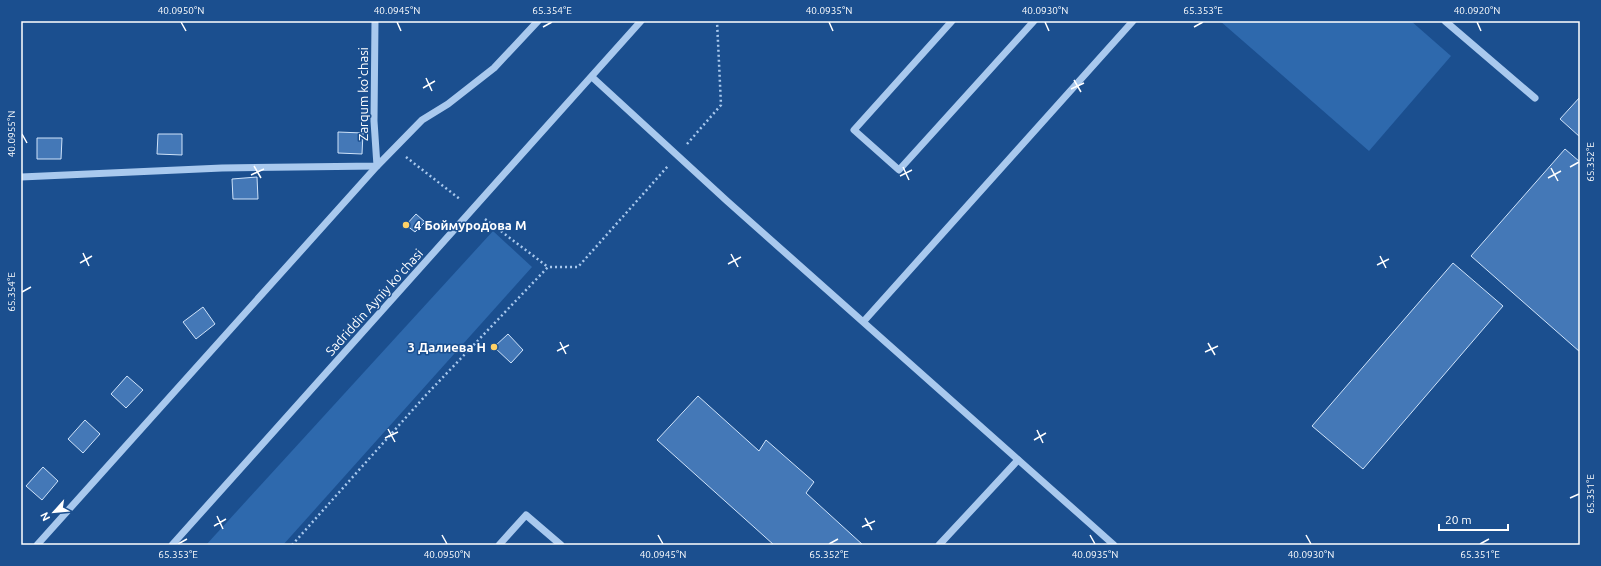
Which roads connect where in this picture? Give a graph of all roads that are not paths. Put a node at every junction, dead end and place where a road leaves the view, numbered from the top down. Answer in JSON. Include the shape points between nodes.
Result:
{"nodes":[{"id":1,"x":375,"y":21,"type":"edge"},
{"id":2,"x":538,"y":21,"type":"edge"},
{"id":3,"x":641,"y":21,"type":"edge"},
{"id":4,"x":952,"y":21,"type":"edge"},
{"id":5,"x":1034,"y":21,"type":"edge"},
{"id":6,"x":1133,"y":21,"type":"edge"},
{"id":7,"x":1445,"y":21,"type":"edge"},
{"id":8,"x":592,"y":77,"type":"junction"},
{"id":9,"x":1535,"y":98,"type":"dead end"},
{"id":10,"x":377,"y":166,"type":"junction"},
{"id":11,"x":21,"y":177,"type":"edge"},
{"id":12,"x":864,"y":321,"type":"junction"},
{"id":13,"x":1018,"y":460,"type":"junction"},
{"id":14,"x":37,"y":545,"type":"edge"},
{"id":15,"x":172,"y":545,"type":"edge"},
{"id":16,"x":499,"y":545,"type":"edge"},
{"id":17,"x":561,"y":545,"type":"edge"},
{"id":18,"x":939,"y":545,"type":"edge"},
{"id":19,"x":1114,"y":545,"type":"edge"}],
"edges":[{"from":1,"to":10,"type":"street","name":"Zarqum ko'chasi","via":[[374,122]]},
{"from":2,"to":10,"type":"street","via":[[494,68],[448,104],[422,120]]},
{"from":3,"to":8,"type":"street","name":"Sadriddin Ayniy ko'chasi"},
{"from":4,"to":5,"type":"street","via":[[854,130],[899,170]]},
{"from":6,"to":12,"type":"street"},
{"from":7,"to":9,"type":"street"},
{"from":8,"to":12,"type":"street","via":[[727,201]]},
{"from":8,"to":15,"type":"street","name":"Sadriddin Ayniy ko'chasi"},
{"from":10,"to":11,"type":"street","via":[[222,168]]},
{"from":10,"to":14,"type":"street"},
{"from":12,"to":13,"type":"street"},
{"from":13,"to":18,"type":"street"},
{"from":13,"to":19,"type":"street"},
{"from":16,"to":17,"type":"street","via":[[526,515]]}]}
